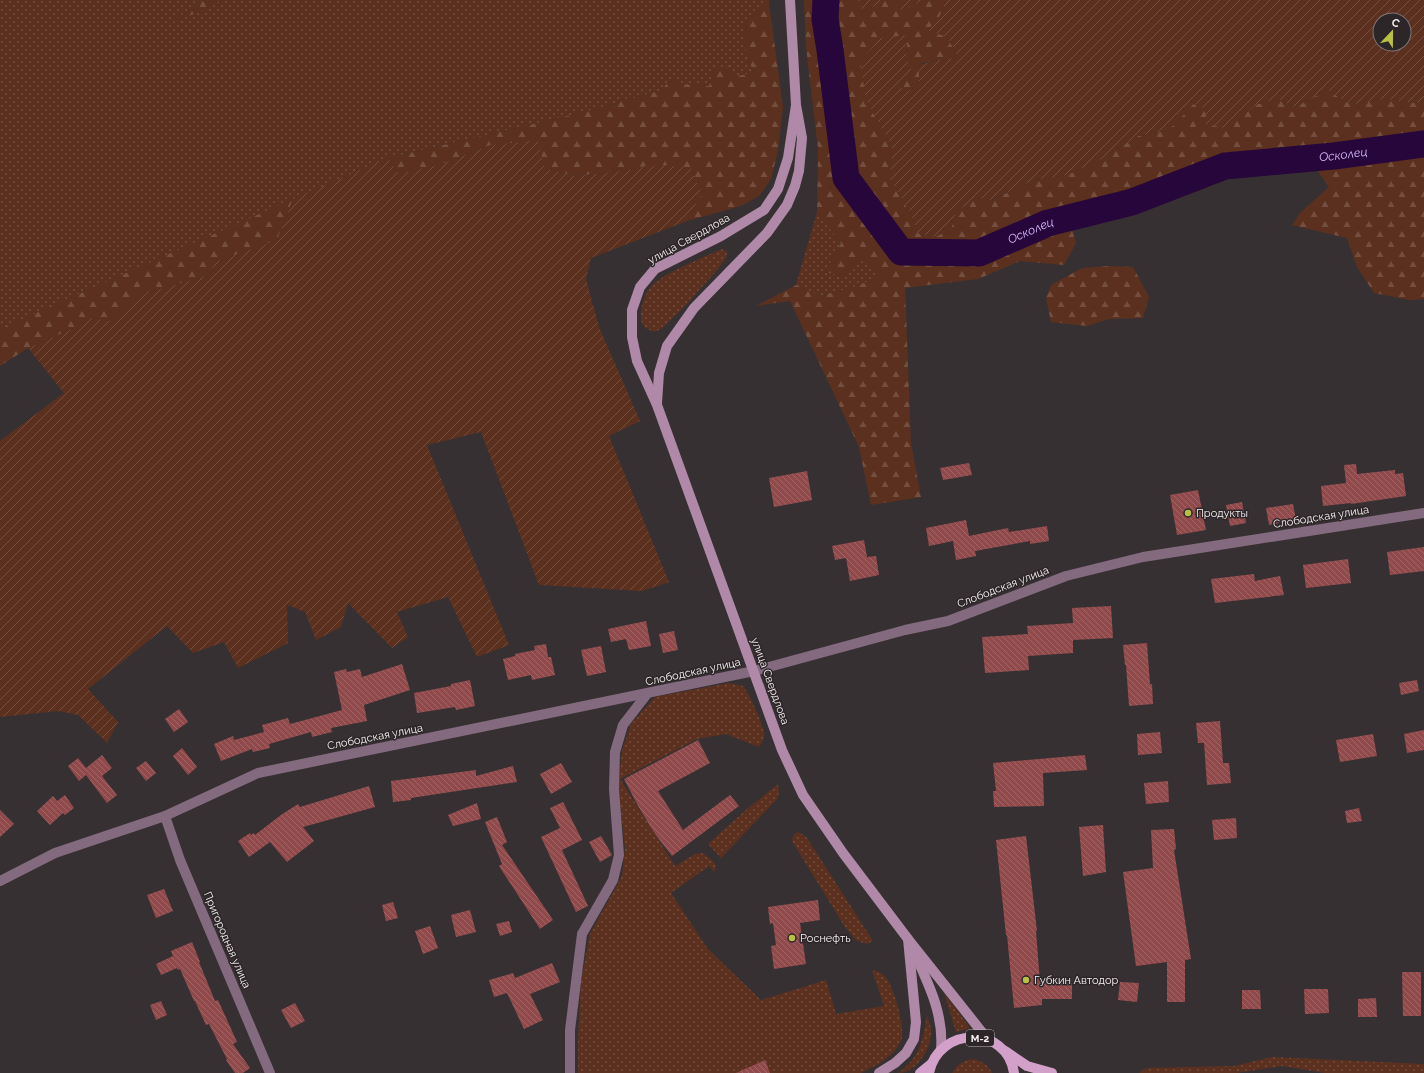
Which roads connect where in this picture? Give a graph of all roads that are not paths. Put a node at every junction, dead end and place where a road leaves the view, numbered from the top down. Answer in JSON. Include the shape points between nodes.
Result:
{"nodes":[{"id":1,"x":790,"y":0,"type":"edge"},
{"id":2,"x":796,"y":105,"type":"junction"},
{"id":3,"x":657,"y":405,"type":"junction"},
{"id":4,"x":1424,"y":513,"type":"edge"},
{"id":5,"x":754,"y":671,"type":"junction"},
{"id":6,"x":648,"y":694,"type":"junction"},
{"id":7,"x":165,"y":816,"type":"junction"},
{"id":8,"x":0,"y":881,"type":"edge"},
{"id":9,"x":908,"y":939,"type":"junction"},
{"id":10,"x":989,"y":1041,"type":"junction"},
{"id":11,"x":941,"y":1049,"type":"junction"},
{"id":12,"x":1003,"y":1050,"type":"junction"},
{"id":13,"x":930,"y":1068,"type":"edge"},
{"id":14,"x":270,"y":1073,"type":"edge"},
{"id":15,"x":570,"y":1073,"type":"edge"},
{"id":16,"x":879,"y":1073,"type":"edge"},
{"id":17,"x":920,"y":1073,"type":"edge"},
{"id":18,"x":1014,"y":1073,"type":"edge"},
{"id":19,"x":1052,"y":1073,"type":"edge"}],
"edges":[{"from":1,"to":2,"type":"main road","name":"улица Свердлова"},
{"from":2,"to":3,"type":"main road","name":"улица Свердлова","via":[[802,138],[801,154],[796,181],[787,205],[767,233],[694,308],[667,346],[658,373]]},
{"from":2,"to":3,"type":"main road","name":"улица Свердлова","via":[[788,158],[778,189],[764,210],[721,236],[655,269],[640,287],[632,310],[632,337],[637,361]]},
{"from":3,"to":5,"type":"main road","name":"улица Свердлова"},
{"from":4,"to":5,"type":"street","name":"Слободская улица","via":[[1143,557],[1066,576],[948,621],[905,630]]},
{"from":5,"to":6,"type":"street","name":"Слободская улица"},
{"from":5,"to":9,"type":"main road","name":"улица Свердлова","via":[[782,750],[803,795]]},
{"from":6,"to":7,"type":"street","name":"Слободская улица","via":[[258,773]]},
{"from":6,"to":15,"type":"street","via":[[623,726],[614,752],[619,855],[613,880],[582,934],[570,1030]]},
{"from":7,"to":8,"type":"street","name":"Слободская улица","via":[[55,852]]},
{"from":7,"to":14,"type":"street","name":"Пригородная улица","via":[[180,860]]},
{"from":9,"to":10,"type":"main road"},
{"from":9,"to":11,"type":"main road","via":[[935,1001],[941,1026]]},
{"from":9,"to":16,"type":"main road","via":[[916,1022],[914,1039],[895,1063]]},
{"from":10,"to":11,"type":"main road","number":"М-2","via":[[976,1037],[964,1038],[952,1041]]},
{"from":10,"to":12,"type":"main road","number":"М-2"},
{"from":11,"to":13,"type":"main road","number":"М-2"},
{"from":12,"to":18,"type":"main road","number":"М-2"},
{"from":12,"to":19,"type":"main road","number":"М-2","via":[[1027,1066]]},
{"from":13,"to":17,"type":"main road","number":"М-2"}]}
